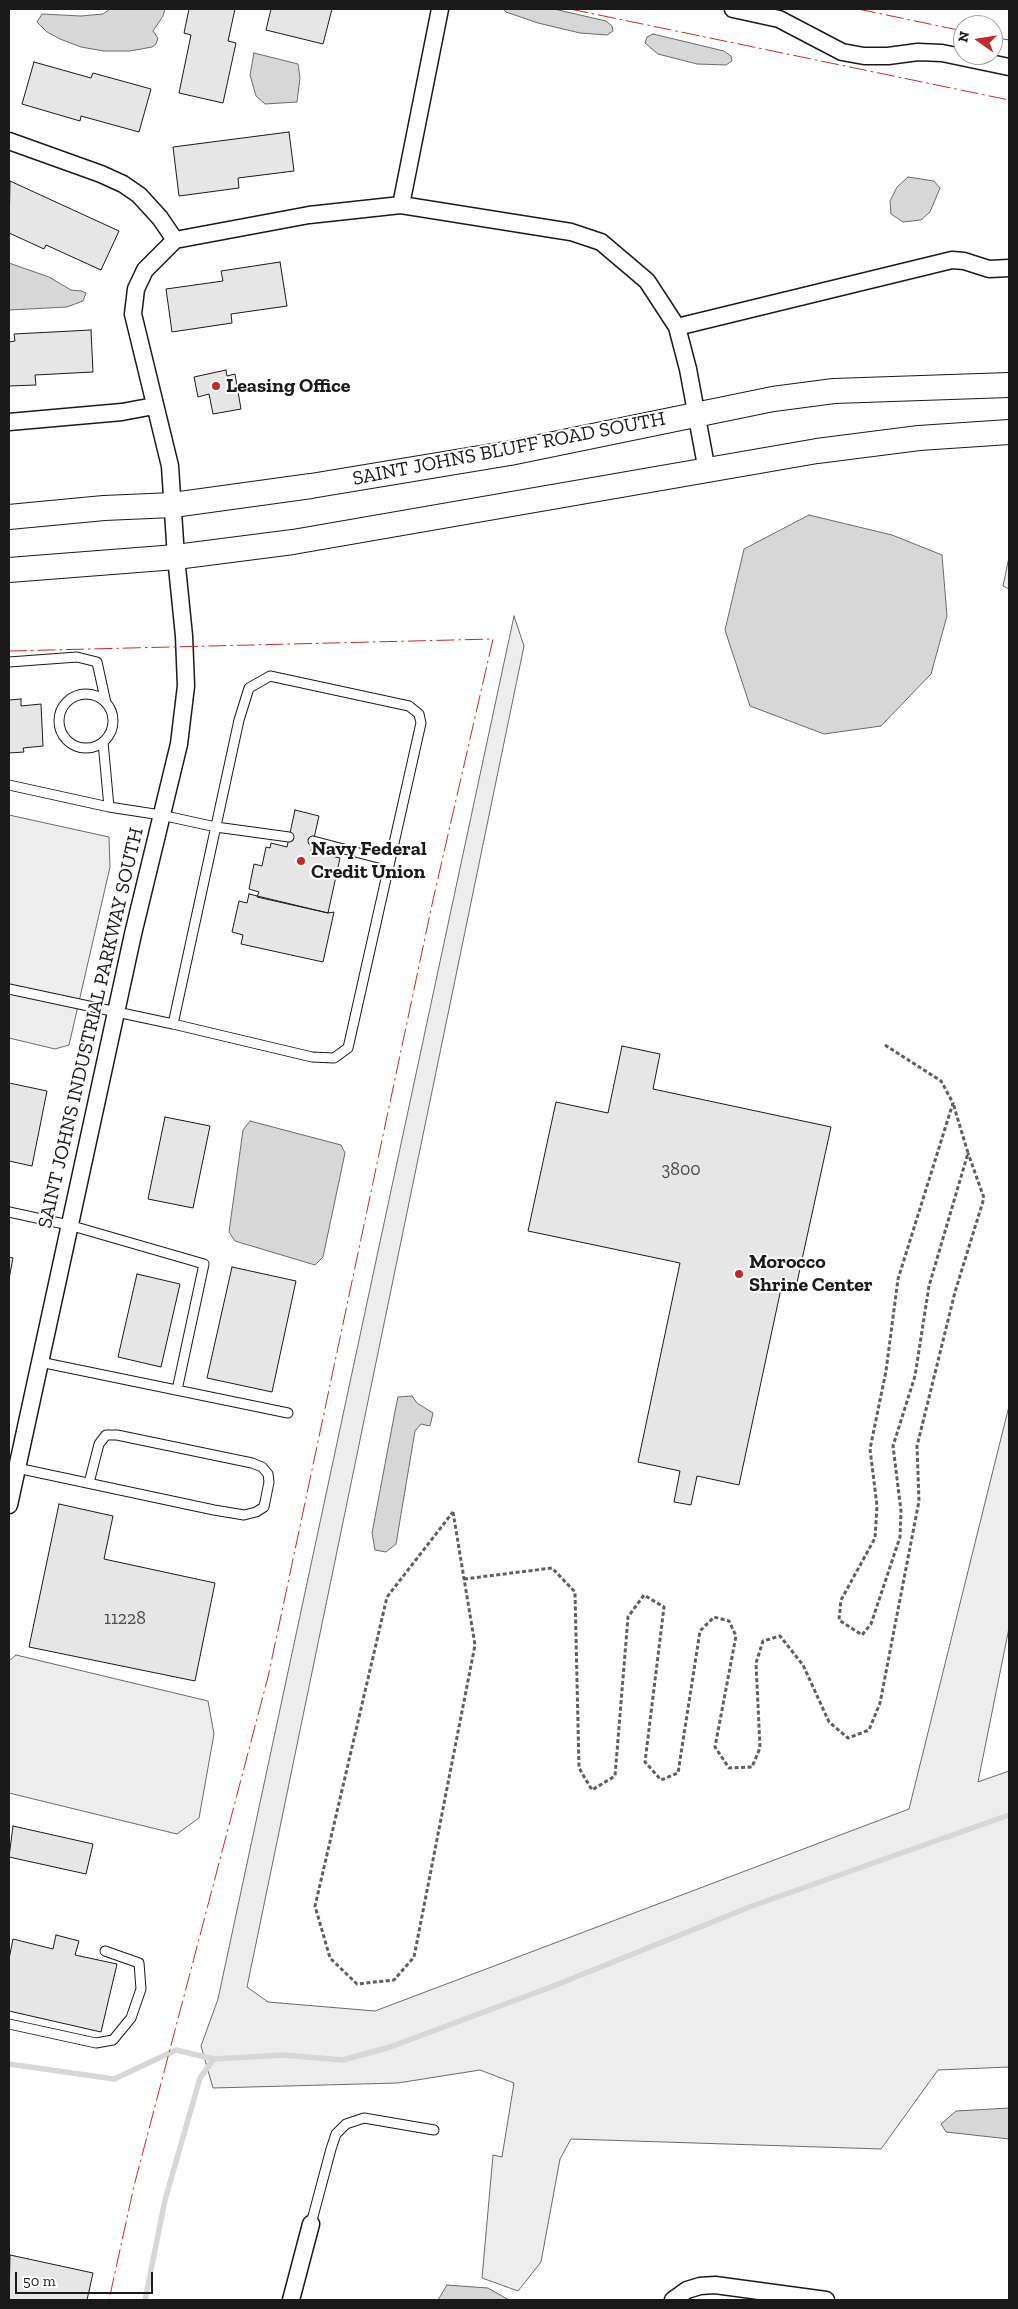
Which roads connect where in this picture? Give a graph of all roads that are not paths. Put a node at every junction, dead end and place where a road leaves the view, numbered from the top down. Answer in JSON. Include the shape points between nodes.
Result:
{"nodes":[{"id":1,"x":440,"y":9,"type":"edge"},
{"id":2,"x":733,"y":9,"type":"edge"},
{"id":3,"x":1009,"y":67,"type":"edge"},
{"id":4,"x":9,"y":140,"type":"edge"},
{"id":5,"x":401,"y":205,"type":"junction"},
{"id":6,"x":175,"y":240,"type":"junction"},
{"id":7,"x":1009,"y":268,"type":"edge"},
{"id":8,"x":677,"y":327,"type":"junction"},
{"id":9,"x":1009,"y":385,"type":"edge"},
{"id":10,"x":154,"y":406,"type":"junction"},
{"id":11,"x":696,"y":414,"type":"junction"},
{"id":12,"x":9,"y":422,"type":"edge"},
{"id":13,"x":1009,"y":432,"type":"edge"},
{"id":14,"x":707,"y":470,"type":"junction"},
{"id":15,"x":173,"y":505,"type":"junction"},
{"id":16,"x":9,"y":517,"type":"edge"},
{"id":17,"x":176,"y":557,"type":"junction"},
{"id":18,"x":9,"y":570,"type":"edge"},
{"id":19,"x":9,"y":662,"type":"edge"},
{"id":20,"x":106,"y":703,"type":"junction"},
{"id":21,"x":102,"y":742,"type":"junction"},
{"id":22,"x":9,"y":785,"type":"edge"},
{"id":23,"x":109,"y":807,"type":"junction"},
{"id":24,"x":161,"y":815,"type":"junction"},
{"id":25,"x":216,"y":827,"type":"junction"},
{"id":26,"x":289,"y":837,"type":"dead end"},
{"id":27,"x":313,"y":841,"type":"dead end"},
{"id":28,"x":390,"y":861,"type":"junction"},
{"id":29,"x":9,"y":989,"type":"edge"},
{"id":30,"x":116,"y":1012,"type":"junction"},
{"id":31,"x":173,"y":1024,"type":"junction"},
{"id":32,"x":9,"y":1212,"type":"edge"},
{"id":33,"x":69,"y":1225,"type":"junction"},
{"id":34,"x":40,"y":1362,"type":"junction"},
{"id":35,"x":178,"y":1390,"type":"junction"},
{"id":36,"x":288,"y":1413,"type":"dead end"},
{"id":37,"x":17,"y":1468,"type":"junction"},
{"id":38,"x":89,"y":1483,"type":"junction"},
{"id":39,"x":9,"y":1505,"type":"edge"},
{"id":40,"x":105,"y":1951,"type":"dead end"},
{"id":41,"x":9,"y":2024,"type":"edge"},
{"id":42,"x":434,"y":2130,"type":"dead end"},
{"id":43,"x":311,"y":2224,"type":"joint"},
{"id":44,"x":675,"y":2299,"type":"edge"},
{"id":45,"x":291,"y":2300,"type":"edge"},
{"id":46,"x":826,"y":2300,"type":"edge"}],
"edges":[{"from":1,"to":5,"type":"street"},
{"from":2,"to":3,"type":"street","via":[[779,19],[842,52],[864,56],[942,53]]},
{"from":4,"to":6,"type":"street","via":[[123,184],[139,195]]},
{"from":5,"to":6,"type":"street","via":[[310,214]]},
{"from":5,"to":8,"type":"street","via":[[570,232],[601,242],[647,281]]},
{"from":6,"to":10,"type":"street","name":"SAINT JOHNS INDUSTRIAL PARKWAY SOUTH","via":[[145,270],[136,289],[133,314]]},
{"from":7,"to":8,"type":"street","via":[[989,269],[952,260]]},
{"from":8,"to":11,"type":"street"},
{"from":9,"to":11,"type":"main road","name":"SAINT JOHNS BLUFF ROAD SOUTH","via":[[834,391]]},
{"from":10,"to":12,"type":"street"},
{"from":10,"to":15,"type":"street","name":"SAINT JOHNS INDUSTRIAL PARKWAY SOUTH","via":[[170,466]]},
{"from":11,"to":14,"type":"street"},
{"from":11,"to":15,"type":"main road","name":"SAINT JOHNS BLUFF ROAD SOUTH","via":[[510,453]]},
{"from":13,"to":14,"type":"main road","via":[[919,438]]},
{"from":14,"to":17,"type":"main road","via":[[293,542]]},
{"from":15,"to":16,"type":"main road","name":"SAINT JOHNS BLUFF ROAD SOUTH"},
{"from":15,"to":17,"type":"street","name":"SAINT JOHNS INDUSTRIAL PARKWAY SOUTH"},
{"from":17,"to":18,"type":"main road"},
{"from":17,"to":24,"type":"street","name":"SAINT JOHNS INDUSTRIAL PARKWAY SOUTH","via":[[186,686],[179,744]]},
{"from":19,"to":20,"type":"lane","via":[[77,657],[97,662]]},
{"from":20,"to":21,"type":"lane","via":[[113,719],[109,736]]},
{"from":20,"to":21,"type":"lane","via":[[91,694],[74,696],[61,708],[58,717],[68,743],[86,748]]},
{"from":21,"to":23,"type":"lane"},
{"from":22,"to":23,"type":"lane"},
{"from":23,"to":24,"type":"lane"},
{"from":24,"to":25,"type":"lane"},
{"from":24,"to":30,"type":"street","name":"SAINT JOHNS INDUSTRIAL PARKWAY SOUTH"},
{"from":25,"to":26,"type":"lane"},
{"from":25,"to":28,"type":"lane","via":[[249,688],[270,676],[409,706],[419,714],[421,723]]},
{"from":25,"to":31,"type":"lane"},
{"from":27,"to":28,"type":"lane"},
{"from":28,"to":31,"type":"lane","via":[[348,1048],[334,1058],[312,1057]]},
{"from":29,"to":30,"type":"lane"},
{"from":30,"to":31,"type":"lane"},
{"from":30,"to":33,"type":"street","name":"SAINT JOHNS INDUSTRIAL PARKWAY SOUTH"},
{"from":32,"to":33,"type":"lane"},
{"from":33,"to":34,"type":"street","name":"SAINT JOHNS INDUSTRIAL PARKWAY SOUTH"},
{"from":33,"to":35,"type":"lane","via":[[204,1264]]},
{"from":34,"to":35,"type":"lane"},
{"from":34,"to":37,"type":"street","name":"SAINT JOHNS INDUSTRIAL PARKWAY SOUTH"},
{"from":35,"to":36,"type":"lane"},
{"from":37,"to":38,"type":"lane"},
{"from":37,"to":39,"type":"street","name":"SAINT JOHNS INDUSTRIAL PARKWAY SOUTH"},
{"from":38,"to":38,"type":"lane","via":[[244,1515],[264,1508],[268,1474],[262,1466],[252,1463],[106,1435],[99,1444]]},
{"from":40,"to":41,"type":"lane","via":[[139,1963],[141,1981],[131,2018],[114,2040],[96,2042]]},
{"from":42,"to":43,"type":"lane","via":[[364,2118],[346,2124],[336,2134]]},
{"from":43,"to":45,"type":"street"},
{"from":44,"to":46,"type":"street","via":[[700,2286],[715,2285]]}]}
